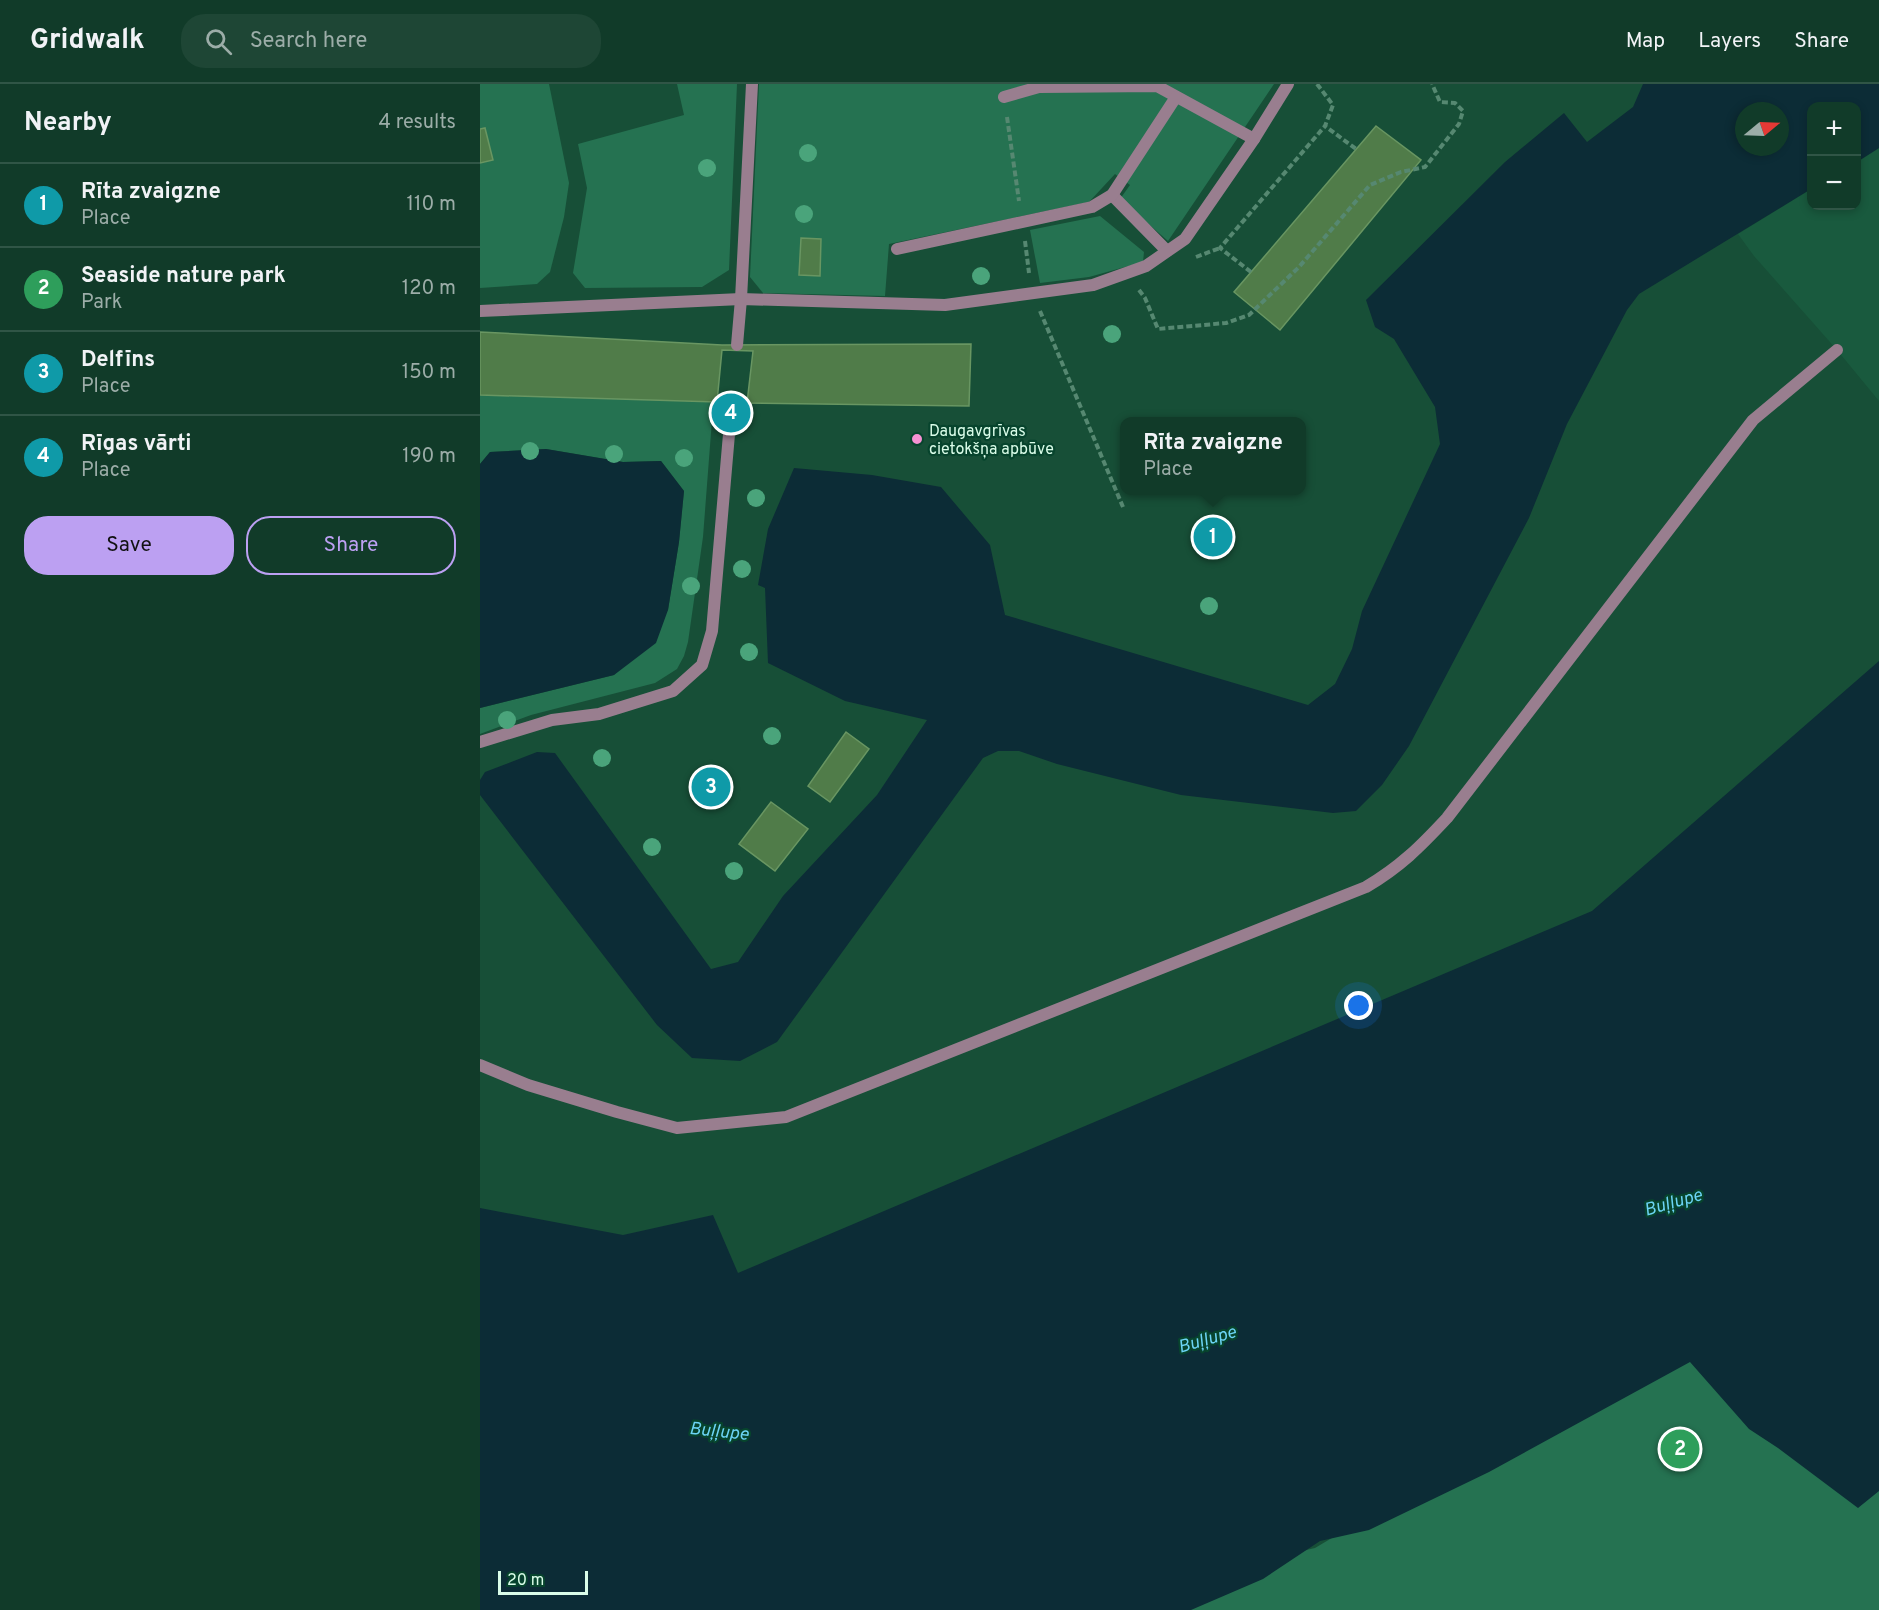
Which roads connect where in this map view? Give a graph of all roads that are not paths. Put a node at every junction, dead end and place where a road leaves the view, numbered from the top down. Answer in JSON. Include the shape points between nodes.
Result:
{"nodes":[{"id":1,"x":752,"y":84,"type":"edge"},
{"id":2,"x":1288,"y":84,"type":"edge"},
{"id":3,"x":1004,"y":97,"type":"dead end"},
{"id":4,"x":1176,"y":97,"type":"junction"},
{"id":5,"x":1254,"y":139,"type":"junction"},
{"id":6,"x":1112,"y":195,"type":"junction"},
{"id":7,"x":897,"y":249,"type":"dead end"},
{"id":8,"x":1167,"y":251,"type":"junction"},
{"id":9,"x":741,"y":299,"type":"junction"},
{"id":10,"x":480,"y":311,"type":"edge"},
{"id":11,"x":737,"y":345,"type":"dead end"},
{"id":12,"x":1837,"y":350,"type":"dead end"},
{"id":13,"x":731,"y":411,"type":"dead end"},
{"id":14,"x":480,"y":742,"type":"edge"},
{"id":15,"x":480,"y":1065,"type":"edge"}],
"edges":[{"from":1,"to":9,"type":"lane"},
{"from":2,"to":5,"type":"lane"},
{"from":3,"to":4,"type":"lane","via":[[1039,87],[1157,86]]},
{"from":4,"to":5,"type":"lane"},
{"from":4,"to":6,"type":"lane"},
{"from":5,"to":8,"type":"lane","via":[[1185,239]]},
{"from":6,"to":7,"type":"lane","via":[[1092,207]]},
{"from":6,"to":8,"type":"lane"},
{"from":8,"to":9,"type":"lane","via":[[1146,266],[1093,285],[945,305]]},
{"from":9,"to":10,"type":"lane"},
{"from":9,"to":11,"type":"lane"},
{"from":12,"to":15,"type":"lane","via":[[1752,420],[1447,818],[1418,850],[1366,887],[786,1117],[677,1128],[528,1085]]},
{"from":13,"to":14,"type":"lane","via":[[712,630],[702,665],[673,691],[599,714],[552,720]]}]}
